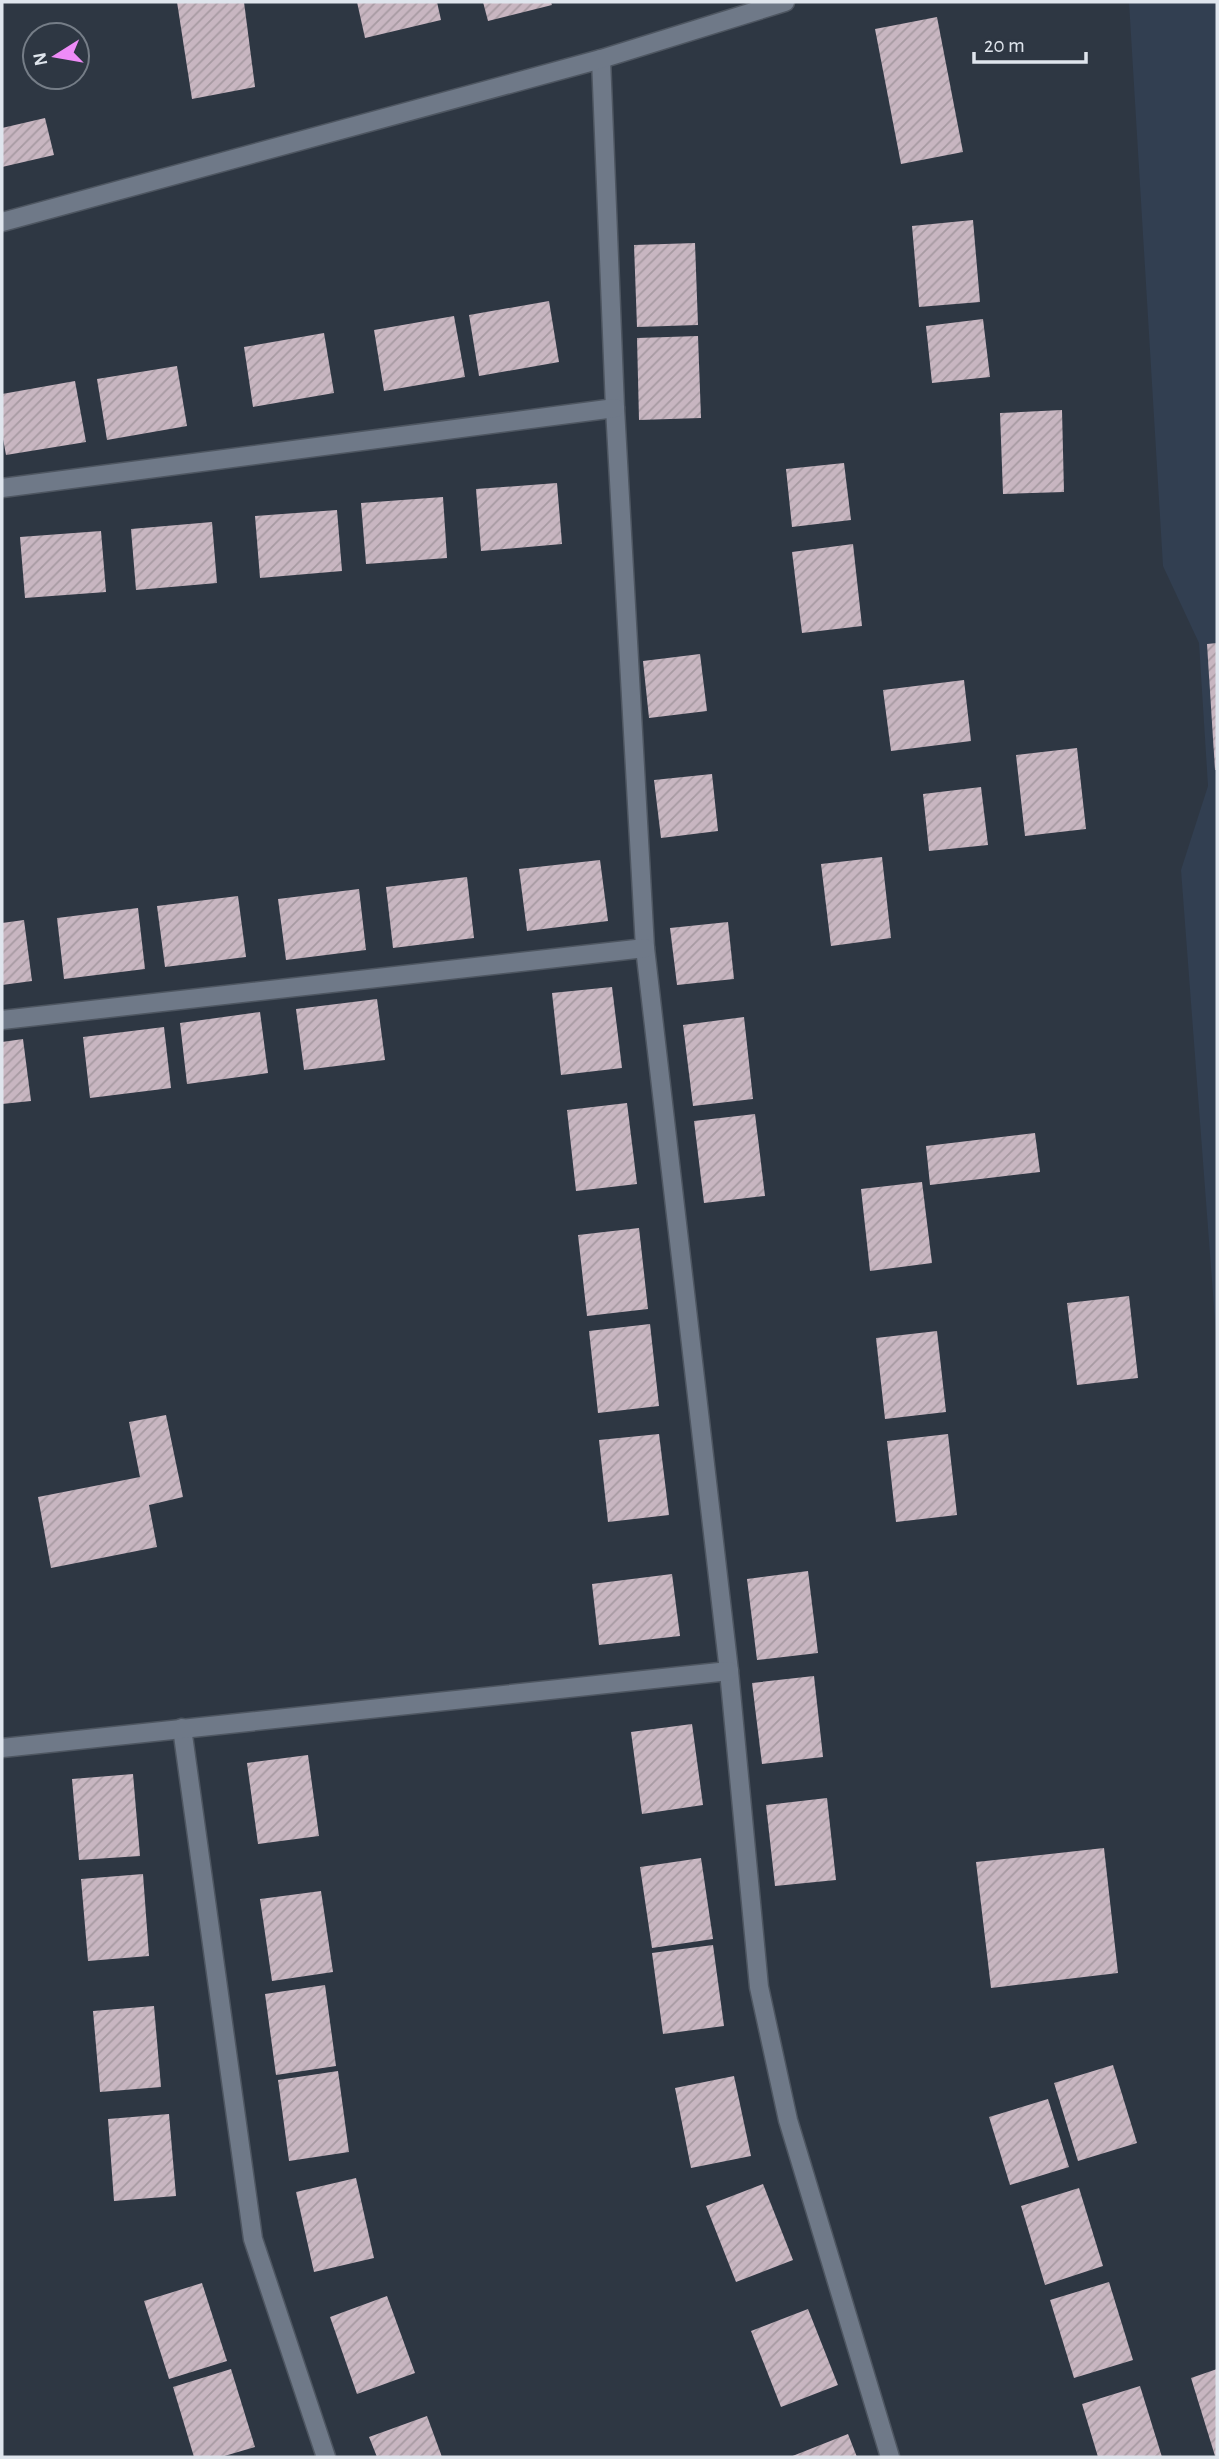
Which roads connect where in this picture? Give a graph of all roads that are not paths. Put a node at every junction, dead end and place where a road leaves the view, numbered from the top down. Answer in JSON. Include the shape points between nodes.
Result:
{"nodes":[{"id":1,"x":785,"y":2,"type":"edge"},
{"id":2,"x":601,"y":59,"type":"junction"},
{"id":3,"x":2,"y":222,"type":"edge"},
{"id":4,"x":615,"y":408,"type":"junction"},
{"id":5,"x":2,"y":488,"type":"edge"},
{"id":6,"x":646,"y":948,"type":"junction"},
{"id":7,"x":2,"y":1020,"type":"edge"},
{"id":8,"x":729,"y":1671,"type":"junction"},
{"id":9,"x":182,"y":1728,"type":"junction"},
{"id":10,"x":2,"y":1748,"type":"edge"},
{"id":11,"x":326,"y":2457,"type":"edge"},
{"id":12,"x":890,"y":2457,"type":"edge"}],
"edges":[{"from":1,"to":2,"type":"street"},
{"from":2,"to":3,"type":"street"},
{"from":2,"to":4,"type":"street"},
{"from":4,"to":5,"type":"street"},
{"from":4,"to":6,"type":"street"},
{"from":6,"to":7,"type":"street"},
{"from":6,"to":8,"type":"street"},
{"from":8,"to":9,"type":"street"},
{"from":8,"to":12,"type":"street","via":[[760,1987],[788,2120]]},
{"from":9,"to":10,"type":"street"},
{"from":9,"to":11,"type":"street","via":[[253,2238]]}]}
